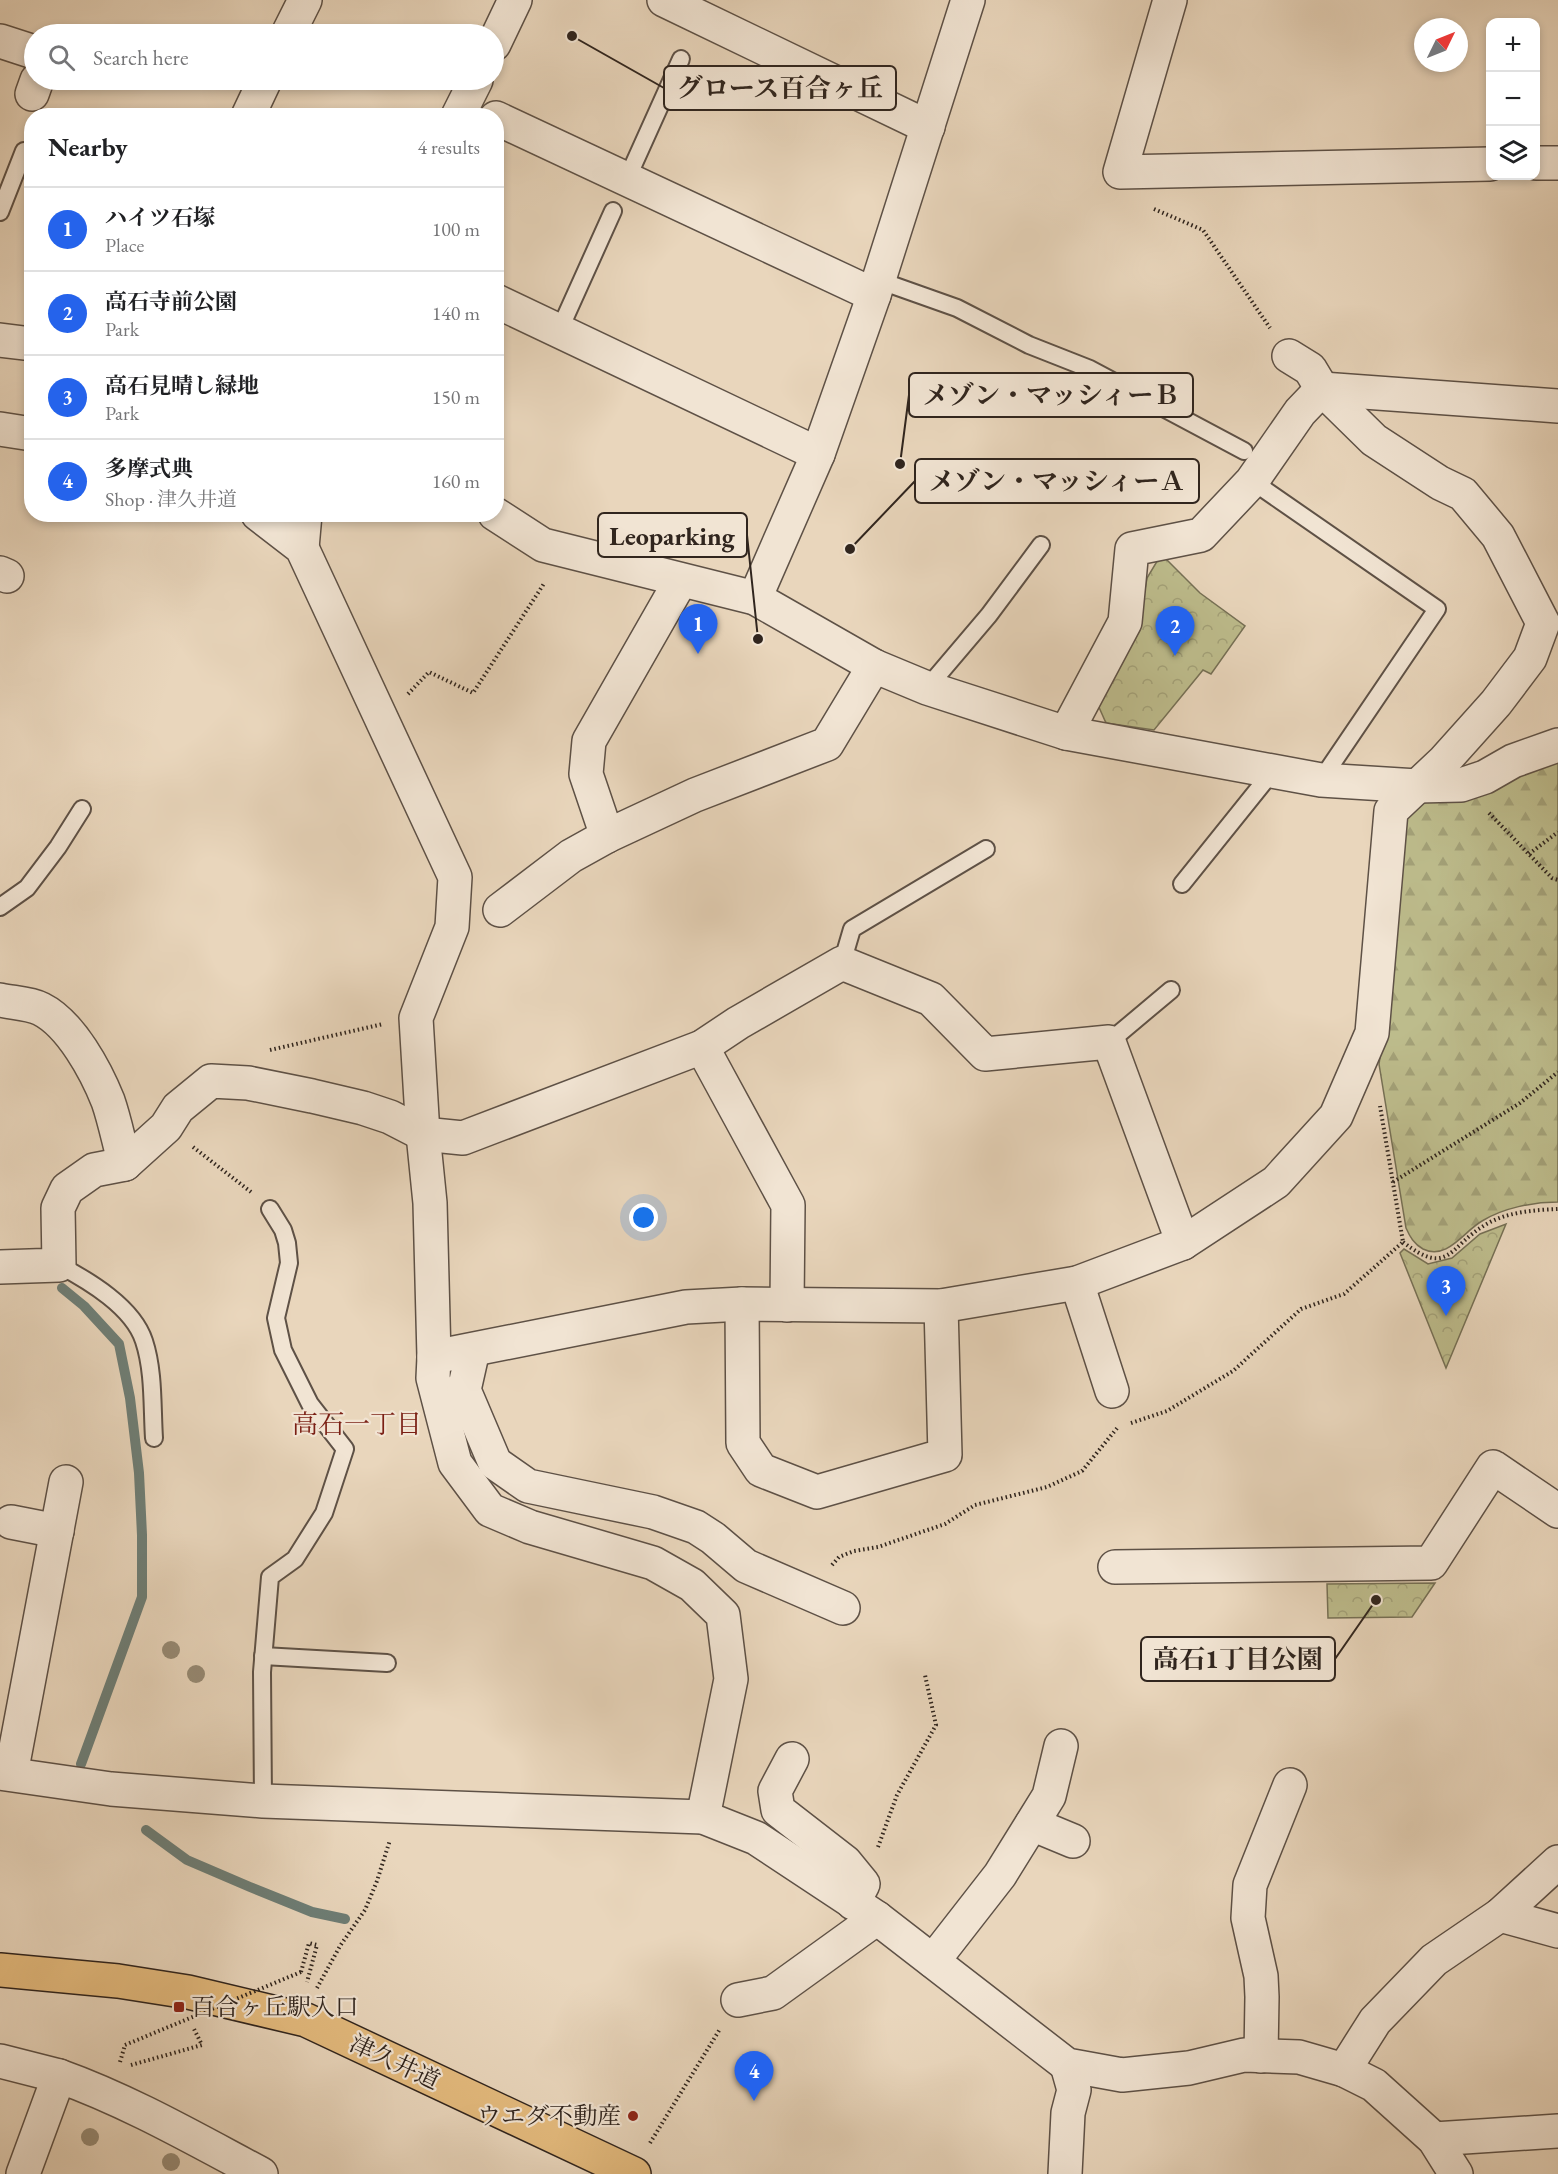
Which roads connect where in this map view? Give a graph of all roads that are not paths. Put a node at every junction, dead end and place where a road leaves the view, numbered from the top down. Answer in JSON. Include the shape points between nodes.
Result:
{"nodes":[{"id":1,"x":304,"y":0,"type":"edge"},
{"id":2,"x":515,"y":0,"type":"edge"},
{"id":3,"x":663,"y":0,"type":"edge"},
{"id":4,"x":968,"y":0,"type":"edge"},
{"id":5,"x":1170,"y":0,"type":"edge"},
{"id":6,"x":293,"y":24,"type":"edge"},
{"id":7,"x":504,"y":24,"type":"edge"},
{"id":8,"x":0,"y":41,"type":"edge"},
{"id":9,"x":24,"y":49,"type":"edge"},
{"id":10,"x":681,"y":59,"type":"dead end"},
{"id":11,"x":260,"y":90,"type":"edge"},
{"id":12,"x":252,"y":108,"type":"edge"},
{"id":13,"x":504,"y":122,"type":"edge"},
{"id":14,"x":928,"y":127,"type":"junction"},
{"id":15,"x":24,"y":152,"type":"dead end"},
{"id":16,"x":1540,"y":163,"type":"edge"},
{"id":17,"x":1558,"y":163,"type":"edge"},
{"id":18,"x":1486,"y":164,"type":"edge"},
{"id":19,"x":627,"y":179,"type":"junction"},
{"id":20,"x":613,"y":211,"type":"dead end"},
{"id":21,"x":0,"y":212,"type":"edge"},
{"id":22,"x":876,"y":287,"type":"junction"},
{"id":23,"x":504,"y":305,"type":"edge"},
{"id":24,"x":559,"y":331,"type":"junction"},
{"id":25,"x":0,"y":340,"type":"edge"},
{"id":26,"x":24,"y":343,"type":"edge"},
{"id":27,"x":1289,"y":356,"type":"road end"},
{"id":28,"x":1322,"y":389,"type":"junction"},
{"id":29,"x":1558,"y":406,"type":"edge"},
{"id":30,"x":0,"y":429,"type":"edge"},
{"id":31,"x":24,"y":433,"type":"edge"},
{"id":32,"x":818,"y":454,"type":"junction"},
{"id":33,"x":1248,"y":466,"type":"junction"},
{"id":34,"x":504,"y":520,"type":"edge"},
{"id":35,"x":268,"y":522,"type":"edge"},
{"id":36,"x":304,"y":522,"type":"edge"},
{"id":37,"x":1041,"y":545,"type":"dead end"},
{"id":38,"x":302,"y":548,"type":"junction"},
{"id":39,"x":681,"y":580,"type":"junction"},
{"id":40,"x":755,"y":598,"type":"junction"},
{"id":41,"x":874,"y":666,"type":"junction"},
{"id":42,"x":927,"y":688,"type":"junction"},
{"id":43,"x":1066,"y":733,"type":"junction"},
{"id":44,"x":1558,"y":745,"type":"edge"},
{"id":45,"x":1272,"y":772,"type":"junction"},
{"id":46,"x":1321,"y":780,"type":"junction"},
{"id":47,"x":1417,"y":786,"type":"junction"},
{"id":48,"x":82,"y":809,"type":"dead end"},
{"id":49,"x":607,"y":836,"type":"junction"},
{"id":50,"x":986,"y":849,"type":"dead end"},
{"id":51,"x":1182,"y":884,"type":"dead end"},
{"id":52,"x":0,"y":908,"type":"edge"},
{"id":53,"x":500,"y":910,"type":"dead end"},
{"id":54,"x":842,"y":963,"type":"junction"},
{"id":55,"x":1171,"y":990,"type":"dead end"},
{"id":56,"x":0,"y":1000,"type":"edge"},
{"id":57,"x":1110,"y":1042,"type":"junction"},
{"id":58,"x":702,"y":1047,"type":"junction"},
{"id":59,"x":423,"y":1134,"type":"junction"},
{"id":60,"x":125,"y":1164,"type":"junction"},
{"id":61,"x":270,"y":1209,"type":"road end"},
{"id":62,"x":1183,"y":1243,"type":"junction"},
{"id":63,"x":59,"y":1265,"type":"junction"},
{"id":64,"x":0,"y":1267,"type":"edge"},
{"id":65,"x":1077,"y":1282,"type":"junction"},
{"id":66,"x":742,"y":1304,"type":"junction"},
{"id":67,"x":787,"y":1305,"type":"junction"},
{"id":68,"x":941,"y":1306,"type":"junction"},
{"id":69,"x":473,"y":1350,"type":"junction"},
{"id":70,"x":434,"y":1357,"type":"junction"},
{"id":71,"x":1112,"y":1391,"type":"dead end"},
{"id":72,"x":154,"y":1438,"type":"dead end"},
{"id":73,"x":66,"y":1482,"type":"dead end"},
{"id":74,"x":1558,"y":1511,"type":"edge"},
{"id":75,"x":10,"y":1522,"type":"dead end"},
{"id":76,"x":57,"y":1532,"type":"junction"},
{"id":77,"x":1115,"y":1567,"type":"dead end"},
{"id":78,"x":843,"y":1608,"type":"dead end"},
{"id":79,"x":263,"y":1656,"type":"junction"},
{"id":80,"x":387,"y":1663,"type":"dead end"},
{"id":81,"x":1061,"y":1746,"type":"dead end"},
{"id":82,"x":792,"y":1759,"type":"dead end"},
{"id":83,"x":5,"y":1773,"type":"edge"},
{"id":84,"x":1290,"y":1785,"type":"dead end"},
{"id":85,"x":263,"y":1801,"type":"junction"},
{"id":86,"x":703,"y":1817,"type":"junction"},
{"id":87,"x":1032,"y":1824,"type":"junction"},
{"id":88,"x":1073,"y":1841,"type":"dead end"},
{"id":89,"x":1558,"y":1862,"type":"edge"},
{"id":90,"x":864,"y":1901,"type":"junction"},
{"id":91,"x":1500,"y":1916,"type":"junction"},
{"id":92,"x":1558,"y":1930,"type":"edge"},
{"id":93,"x":933,"y":1961,"type":"junction"},
{"id":94,"x":0,"y":1970,"type":"edge"},
{"id":95,"x":738,"y":2000,"type":"road end"},
{"id":96,"x":1261,"y":2056,"type":"junction"},
{"id":97,"x":0,"y":2061,"type":"edge"},
{"id":98,"x":1067,"y":2065,"type":"junction"},
{"id":99,"x":1344,"y":2070,"type":"junction"},
{"id":100,"x":59,"y":2076,"type":"junction"},
{"id":101,"x":1558,"y":2131,"type":"edge"},
{"id":102,"x":1434,"y":2139,"type":"junction"},
{"id":103,"x":630,"y":2172,"type":"edge"},
{"id":104,"x":23,"y":2174,"type":"edge"},
{"id":105,"x":261,"y":2174,"type":"edge"},
{"id":106,"x":1065,"y":2174,"type":"edge"},
{"id":107,"x":1456,"y":2174,"type":"edge"}],
"edges":[{"from":1,"to":6,"type":"street"},
{"from":2,"to":7,"type":"street"},
{"from":3,"to":14,"type":"street"},
{"from":4,"to":14,"type":"street"},
{"from":5,"to":18,"type":"street","via":[[1120,172]]},
{"from":8,"to":9,"type":"street"},
{"from":10,"to":19,"type":"lane"},
{"from":11,"to":12,"type":"street"},
{"from":13,"to":19,"type":"street"},
{"from":14,"to":22,"type":"street"},
{"from":15,"to":21,"type":"lane"},
{"from":16,"to":17,"type":"street"},
{"from":19,"to":22,"type":"street"},
{"from":20,"to":24,"type":"lane"},
{"from":22,"to":32,"type":"street"},
{"from":22,"to":33,"type":"lane","via":[[957,308],[1029,345],[1090,369]]},
{"from":23,"to":24,"type":"street"},
{"from":24,"to":32,"type":"street"},
{"from":25,"to":26,"type":"street"},
{"from":27,"to":28,"type":"street","via":[[1310,369]]},
{"from":28,"to":29,"type":"street"},
{"from":28,"to":33,"type":"street"},
{"from":28,"to":47,"type":"street","via":[[1374,440],[1463,494],[1498,536],[1543,623],[1530,658],[1496,703]]},
{"from":30,"to":31,"type":"street"},
{"from":32,"to":40,"type":"street"},
{"from":33,"to":43,"type":"street","via":[[1201,535],[1132,549],[1125,622]]},
{"from":33,"to":46,"type":"lane","via":[[1437,609]]},
{"from":34,"to":39,"type":"street","via":[[543,545]]},
{"from":35,"to":38,"type":"street"},
{"from":36,"to":38,"type":"street"},
{"from":37,"to":42,"type":"lane"},
{"from":38,"to":59,"type":"street","via":[[455,877],[452,927],[416,1018]]},
{"from":39,"to":40,"type":"street"},
{"from":39,"to":49,"type":"street","via":[[589,741],[586,774]]},
{"from":40,"to":41,"type":"street"},
{"from":41,"to":42,"type":"street"},
{"from":41,"to":49,"type":"street","via":[[827,744],[695,795]]},
{"from":42,"to":43,"type":"street"},
{"from":43,"to":45,"type":"street"},
{"from":44,"to":47,"type":"street","via":[[1461,784]]},
{"from":45,"to":46,"type":"street"},
{"from":45,"to":51,"type":"lane"},
{"from":46,"to":47,"type":"street"},
{"from":47,"to":62,"type":"street","via":[[1391,812],[1372,1033],[1336,1116],[1276,1182]]},
{"from":48,"to":52,"type":"lane","via":[[27,888]]},
{"from":49,"to":53,"type":"street","via":[[571,856]]},
{"from":50,"to":54,"type":"lane","via":[[852,929]]},
{"from":54,"to":57,"type":"street","via":[[931,999],[985,1054]]},
{"from":54,"to":58,"type":"street"},
{"from":55,"to":57,"type":"lane"},
{"from":56,"to":60,"type":"street","via":[[40,1009],[70,1034],[108,1101]]},
{"from":57,"to":62,"type":"street"},
{"from":58,"to":59,"type":"street","via":[[463,1138]]},
{"from":58,"to":67,"type":"street","via":[[788,1205]]},
{"from":59,"to":60,"type":"street","via":[[390,1117],[342,1102],[248,1083],[211,1082],[178,1108],[166,1127]]},
{"from":59,"to":70,"type":"street","via":[[430,1203]]},
{"from":60,"to":63,"type":"street","via":[[94,1170],[67,1190],[58,1208]]},
{"from":61,"to":79,"type":"lane","via":[[283,1230],[289,1263],[276,1318],[283,1350],[310,1404],[345,1449],[324,1514],[295,1559],[270,1577]]},
{"from":62,"to":65,"type":"street"},
{"from":63,"to":64,"type":"street"},
{"from":63,"to":72,"type":"lane","via":[[112,1298],[136,1324],[145,1342],[151,1378]]},
{"from":65,"to":68,"type":"street"},
{"from":65,"to":71,"type":"street"},
{"from":66,"to":67,"type":"street"},
{"from":66,"to":68,"type":"street","via":[[743,1443],[761,1470],[818,1492],[945,1455]]},
{"from":66,"to":69,"type":"street","via":[[686,1307]]},
{"from":67,"to":68,"type":"street"},
{"from":69,"to":70,"type":"street"},
{"from":69,"to":78,"type":"street","via":[[464,1390],[495,1463],[528,1486],[652,1512],[696,1527],[746,1566]]},
{"from":70,"to":86,"type":"street","via":[[432,1378],[455,1463],[490,1510],[530,1527],[653,1563],[692,1586],[723,1615],[730,1679]]},
{"from":73,"to":76,"type":"street"},
{"from":74,"to":77,"type":"street","via":[[1493,1467],[1431,1563]]},
{"from":75,"to":76,"type":"street"},
{"from":76,"to":83,"type":"street"},
{"from":79,"to":80,"type":"lane"},
{"from":79,"to":85,"type":"lane"},
{"from":81,"to":87,"type":"street","via":[[1049,1796]]},
{"from":82,"to":90,"type":"street","via":[[775,1791],[778,1810],[844,1862]]},
{"from":83,"to":85,"type":"street","via":[[111,1789]]},
{"from":84,"to":96,"type":"street","via":[[1251,1885],[1248,1918],[1261,1986]]},
{"from":85,"to":86,"type":"street"},
{"from":86,"to":90,"type":"street","via":[[756,1838]]},
{"from":87,"to":88,"type":"street"},
{"from":87,"to":93,"type":"street","via":[[1000,1875]]},
{"from":89,"to":91,"type":"street"},
{"from":90,"to":93,"type":"street"},
{"from":90,"to":95,"type":"street","via":[[773,1993]]},
{"from":91,"to":92,"type":"street"},
{"from":91,"to":99,"type":"street","via":[[1434,1960],[1375,2021]]},
{"from":93,"to":98,"type":"street"},
{"from":94,"to":103,"type":"main road","name":"津久井道","via":[[188,1992],[306,2020]]},
{"from":96,"to":98,"type":"street","via":[[1244,2055],[1189,2068],[1122,2075]]},
{"from":96,"to":99,"type":"street","via":[[1299,2056]]},
{"from":97,"to":100,"type":"street"},
{"from":98,"to":106,"type":"street","via":[[1074,2090],[1068,2113]]},
{"from":99,"to":102,"type":"street","via":[[1374,2085]]},
{"from":100,"to":104,"type":"street"},
{"from":100,"to":105,"type":"street","via":[[182,2132]]},
{"from":101,"to":102,"type":"street"},
{"from":102,"to":107,"type":"street"}]}
